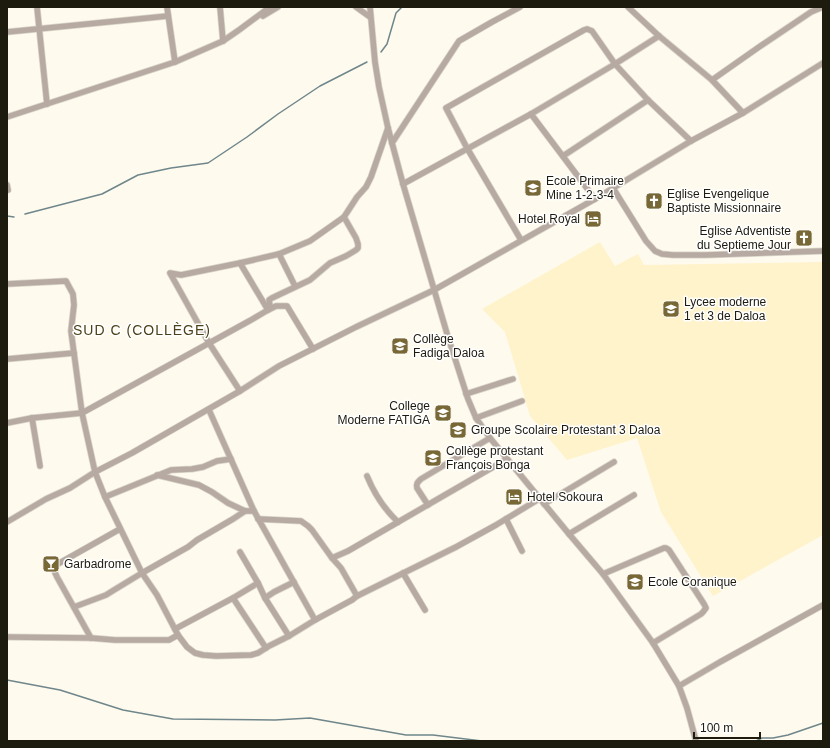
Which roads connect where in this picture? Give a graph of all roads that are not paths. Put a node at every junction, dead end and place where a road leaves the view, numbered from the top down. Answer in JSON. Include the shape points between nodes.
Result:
{"nodes":[{"id":1,"x":37,"y":7,"type":"edge"},
{"id":2,"x":167,"y":7,"type":"edge"},
{"id":3,"x":220,"y":7,"type":"edge"},
{"id":4,"x":270,"y":7,"type":"edge"},
{"id":5,"x":278,"y":7,"type":"edge"},
{"id":6,"x":356,"y":7,"type":"edge"},
{"id":7,"x":370,"y":7,"type":"edge"},
{"id":8,"x":520,"y":7,"type":"edge"},
{"id":9,"x":628,"y":7,"type":"edge"},
{"id":10,"x":823,"y":7,"type":"edge"},
{"id":11,"x":810,"y":10,"type":"edge"},
{"id":12,"x":168,"y":16,"type":"junction"},
{"id":13,"x":370,"y":17,"type":"junction"},
{"id":14,"x":244,"y":27,"type":"junction"},
{"id":15,"x":39,"y":29,"type":"junction"},
{"id":16,"x":7,"y":32,"type":"edge"},
{"id":17,"x":659,"y":36,"type":"junction"},
{"id":18,"x":223,"y":41,"type":"junction"},
{"id":19,"x":175,"y":62,"type":"junction"},
{"id":20,"x":823,"y":62,"type":"edge"},
{"id":21,"x":615,"y":64,"type":"junction"},
{"id":22,"x":712,"y":80,"type":"junction"},
{"id":23,"x":648,"y":100,"type":"junction"},
{"id":24,"x":47,"y":104,"type":"junction"},
{"id":25,"x":743,"y":113,"type":"junction"},
{"id":26,"x":531,"y":114,"type":"junction"},
{"id":27,"x":7,"y":117,"type":"edge"},
{"id":28,"x":388,"y":128,"type":"junction"},
{"id":29,"x":691,"y":141,"type":"junction"},
{"id":30,"x":392,"y":143,"type":"junction"},
{"id":31,"x":467,"y":148,"type":"junction"},
{"id":32,"x":563,"y":156,"type":"junction"},
{"id":33,"x":403,"y":184,"type":"junction"},
{"id":34,"x":613,"y":188,"type":"junction"},
{"id":35,"x":595,"y":199,"type":"junction"},
{"id":36,"x":344,"y":216,"type":"junction"},
{"id":37,"x":521,"y":240,"type":"junction"},
{"id":38,"x":823,"y":251,"type":"edge"},
{"id":39,"x":278,"y":254,"type":"junction"},
{"id":40,"x":240,"y":263,"type":"junction"},
{"id":41,"x":7,"y":284,"type":"edge"},
{"id":42,"x":295,"y":286,"type":"junction"},
{"id":43,"x":434,"y":290,"type":"junction"},
{"id":44,"x":268,"y":310,"type":"junction"},
{"id":45,"x":209,"y":343,"type":"junction"},
{"id":46,"x":313,"y":349,"type":"junction"},
{"id":47,"x":74,"y":353,"type":"junction"},
{"id":48,"x":7,"y":359,"type":"edge"},
{"id":49,"x":513,"y":379,"type":"dead end"},
{"id":50,"x":240,"y":391,"type":"junction"},
{"id":51,"x":466,"y":394,"type":"junction"},
{"id":52,"x":522,"y":402,"type":"dead end"},
{"id":53,"x":209,"y":410,"type":"junction"},
{"id":54,"x":82,"y":413,"type":"junction"},
{"id":55,"x":32,"y":418,"type":"junction"},
{"id":56,"x":476,"y":418,"type":"junction"},
{"id":57,"x":7,"y":423,"type":"edge"},
{"id":58,"x":490,"y":438,"type":"junction"},
{"id":59,"x":231,"y":459,"type":"junction"},
{"id":60,"x":507,"y":459,"type":"junction"},
{"id":61,"x":614,"y":462,"type":"dead end"},
{"id":62,"x":40,"y":466,"type":"dead end"},
{"id":63,"x":95,"y":472,"type":"junction"},
{"id":64,"x":157,"y":475,"type":"junction"},
{"id":65,"x":367,"y":476,"type":"dead end"},
{"id":66,"x":634,"y":496,"type":"dead end"},
{"id":67,"x":105,"y":497,"type":"junction"},
{"id":68,"x":542,"y":501,"type":"junction"},
{"id":69,"x":428,"y":504,"type":"junction"},
{"id":70,"x":245,"y":511,"type":"junction"},
{"id":71,"x":254,"y":511,"type":"junction"},
{"id":72,"x":258,"y":519,"type":"junction"},
{"id":73,"x":506,"y":519,"type":"junction"},
{"id":74,"x":7,"y":522,"type":"edge"},
{"id":75,"x":398,"y":522,"type":"junction"},
{"id":76,"x":120,"y":529,"type":"junction"},
{"id":77,"x":569,"y":534,"type":"junction"},
{"id":78,"x":522,"y":551,"type":"dead end"},
{"id":79,"x":240,"y":552,"type":"dead end"},
{"id":80,"x":332,"y":558,"type":"junction"},
{"id":81,"x":142,"y":573,"type":"junction"},
{"id":82,"x":403,"y":573,"type":"junction"},
{"id":83,"x":603,"y":574,"type":"junction"},
{"id":84,"x":294,"y":582,"type":"junction"},
{"id":85,"x":258,"y":583,"type":"junction"},
{"id":86,"x":357,"y":596,"type":"junction"},
{"id":87,"x":233,"y":598,"type":"junction"},
{"id":88,"x":265,"y":598,"type":"junction"},
{"id":89,"x":823,"y":605,"type":"edge"},
{"id":90,"x":74,"y":607,"type":"junction"},
{"id":91,"x":425,"y":610,"type":"dead end"},
{"id":92,"x":316,"y":620,"type":"junction"},
{"id":93,"x":175,"y":629,"type":"junction"},
{"id":94,"x":178,"y":636,"type":"junction"},
{"id":95,"x":289,"y":636,"type":"junction"},
{"id":96,"x":7,"y":637,"type":"edge"},
{"id":97,"x":91,"y":638,"type":"junction"},
{"id":98,"x":653,"y":643,"type":"junction"},
{"id":99,"x":266,"y":648,"type":"junction"},
{"id":100,"x":679,"y":686,"type":"junction"},
{"id":101,"x":696,"y":741,"type":"edge"}],
"edges":[{"from":1,"to":15,"type":"street"},
{"from":2,"to":12,"type":"street"},
{"from":3,"to":18,"type":"street"},
{"from":4,"to":14,"type":"street"},
{"from":5,"to":14,"type":"street"},
{"from":6,"to":13,"type":"street"},
{"from":7,"to":13,"type":"street"},
{"from":8,"to":30,"type":"street","via":[[459,41]]},
{"from":9,"to":17,"type":"street"},
{"from":10,"to":11,"type":"street"},
{"from":11,"to":22,"type":"street"},
{"from":12,"to":15,"type":"street"},
{"from":12,"to":19,"type":"street"},
{"from":13,"to":28,"type":"street","via":[[377,76]]},
{"from":14,"to":18,"type":"street"},
{"from":15,"to":16,"type":"street"},
{"from":15,"to":24,"type":"street"},
{"from":17,"to":21,"type":"street"},
{"from":17,"to":22,"type":"street"},
{"from":18,"to":19,"type":"street"},
{"from":19,"to":24,"type":"street"},
{"from":20,"to":25,"type":"street"},
{"from":21,"to":23,"type":"street"},
{"from":21,"to":26,"type":"street"},
{"from":21,"to":31,"type":"street","via":[[592,31],[587,29],[446,108]]},
{"from":22,"to":25,"type":"street"},
{"from":23,"to":29,"type":"street"},
{"from":23,"to":32,"type":"street"},
{"from":24,"to":27,"type":"street"},
{"from":25,"to":29,"type":"street"},
{"from":26,"to":31,"type":"street"},
{"from":26,"to":32,"type":"street"},
{"from":28,"to":30,"type":"street"},
{"from":28,"to":36,"type":"street","via":[[371,177]]},
{"from":29,"to":34,"type":"street"},
{"from":30,"to":33,"type":"street"},
{"from":31,"to":33,"type":"street"},
{"from":31,"to":37,"type":"street"},
{"from":32,"to":35,"type":"street"},
{"from":33,"to":43,"type":"street"},
{"from":34,"to":35,"type":"street"},
{"from":34,"to":38,"type":"street","via":[[646,241],[655,251],[662,254]]},
{"from":35,"to":37,"type":"street"},
{"from":36,"to":39,"type":"street","via":[[310,241]]},
{"from":36,"to":42,"type":"street","via":[[356,238],[358,248],[330,263],[310,280]]},
{"from":37,"to":43,"type":"street"},
{"from":39,"to":40,"type":"street"},
{"from":39,"to":42,"type":"street"},
{"from":40,"to":44,"type":"street"},
{"from":40,"to":45,"type":"street","via":[[181,275],[170,272]]},
{"from":41,"to":47,"type":"street","via":[[66,281],[74,301],[71,331]]},
{"from":42,"to":44,"type":"street","via":[[269,300]]},
{"from":43,"to":46,"type":"street"},
{"from":43,"to":51,"type":"street"},
{"from":44,"to":45,"type":"street"},
{"from":44,"to":46,"type":"street","via":[[276,306],[287,306]]},
{"from":45,"to":50,"type":"street"},
{"from":45,"to":54,"type":"street"},
{"from":46,"to":50,"type":"street","via":[[279,366]]},
{"from":47,"to":48,"type":"street"},
{"from":47,"to":54,"type":"street"},
{"from":49,"to":51,"type":"street"},
{"from":50,"to":53,"type":"street"},
{"from":51,"to":56,"type":"street"},
{"from":52,"to":56,"type":"street"},
{"from":53,"to":59,"type":"street"},
{"from":53,"to":63,"type":"street"},
{"from":54,"to":55,"type":"street"},
{"from":54,"to":63,"type":"street"},
{"from":55,"to":57,"type":"street"},
{"from":55,"to":62,"type":"street"},
{"from":56,"to":58,"type":"street"},
{"from":58,"to":60,"type":"street"},
{"from":58,"to":69,"type":"street","via":[[417,483],[417,488]]},
{"from":59,"to":64,"type":"street"},
{"from":59,"to":71,"type":"street"},
{"from":60,"to":68,"type":"street"},
{"from":60,"to":69,"type":"street"},
{"from":61,"to":68,"type":"street"},
{"from":63,"to":67,"type":"street"},
{"from":63,"to":74,"type":"street"},
{"from":64,"to":67,"type":"street"},
{"from":64,"to":70,"type":"street","via":[[199,485],[228,504]]},
{"from":65,"to":75,"type":"street","via":[[384,508]]},
{"from":66,"to":77,"type":"street"},
{"from":67,"to":76,"type":"street"},
{"from":68,"to":73,"type":"street"},
{"from":68,"to":77,"type":"street"},
{"from":69,"to":75,"type":"street"},
{"from":70,"to":71,"type":"street"},
{"from":70,"to":81,"type":"street"},
{"from":71,"to":72,"type":"street"},
{"from":72,"to":80,"type":"street","via":[[301,521],[312,530]]},
{"from":72,"to":84,"type":"street"},
{"from":73,"to":78,"type":"street"},
{"from":73,"to":82,"type":"street"},
{"from":75,"to":80,"type":"street"},
{"from":76,"to":81,"type":"street"},
{"from":76,"to":90,"type":"street","via":[[54,568]]},
{"from":77,"to":83,"type":"street"},
{"from":79,"to":85,"type":"street"},
{"from":80,"to":86,"type":"street","via":[[341,568]]},
{"from":81,"to":90,"type":"street","via":[[106,595]]},
{"from":81,"to":93,"type":"street"},
{"from":82,"to":86,"type":"street"},
{"from":82,"to":91,"type":"street"},
{"from":83,"to":98,"type":"street"},
{"from":83,"to":98,"type":"street","via":[[664,548],[669,550],[706,608],[701,614]]},
{"from":84,"to":88,"type":"street"},
{"from":84,"to":92,"type":"street"},
{"from":85,"to":87,"type":"street"},
{"from":85,"to":88,"type":"street"},
{"from":86,"to":92,"type":"street"},
{"from":87,"to":93,"type":"street"},
{"from":87,"to":99,"type":"street"},
{"from":88,"to":95,"type":"street"},
{"from":89,"to":100,"type":"street"},
{"from":90,"to":97,"type":"street"},
{"from":92,"to":95,"type":"street"},
{"from":93,"to":94,"type":"street"},
{"from":94,"to":97,"type":"street","via":[[169,640]]},
{"from":94,"to":99,"type":"street","via":[[191,651],[203,655],[250,655]]},
{"from":95,"to":99,"type":"street"},
{"from":96,"to":97,"type":"street"},
{"from":98,"to":100,"type":"street"},
{"from":100,"to":101,"type":"street"}]}
